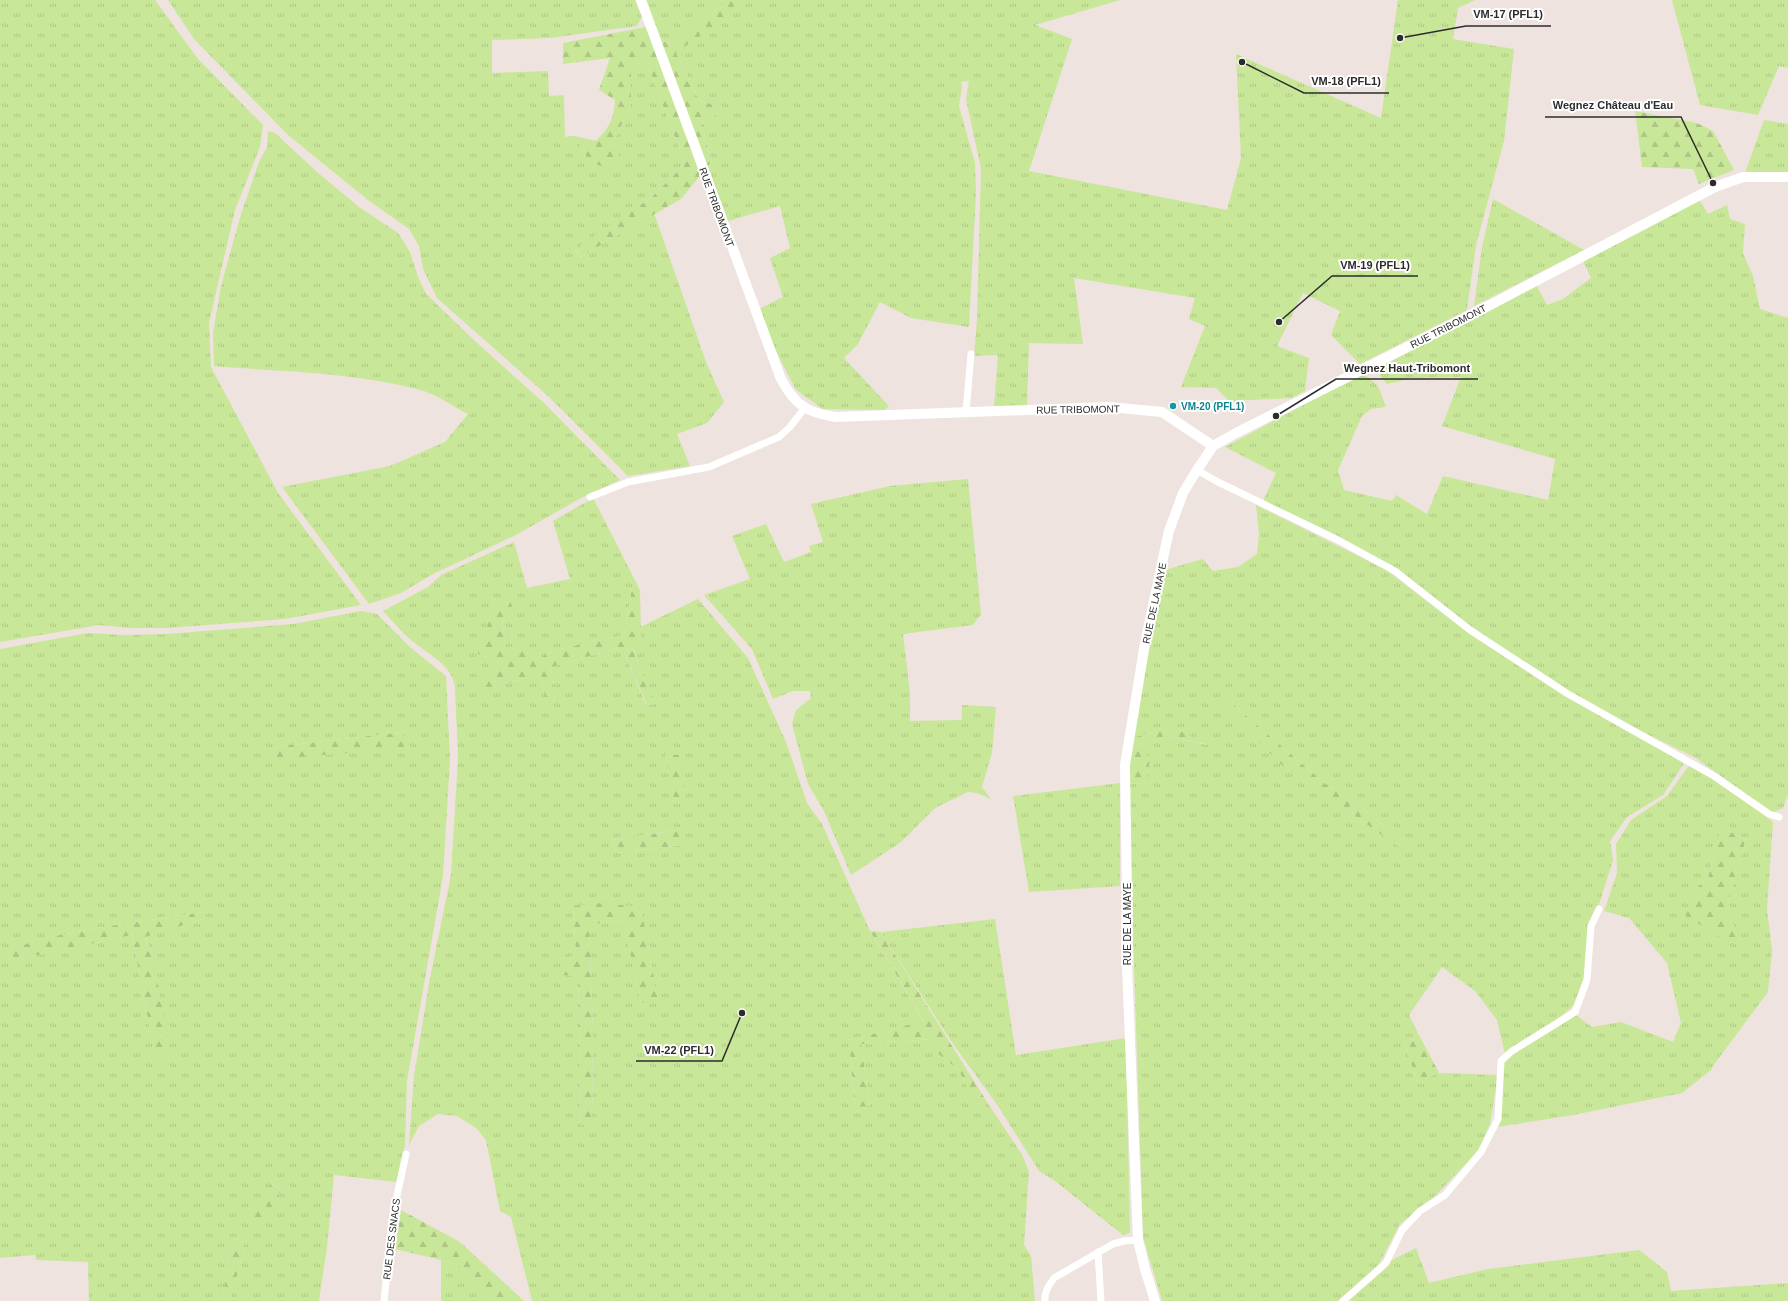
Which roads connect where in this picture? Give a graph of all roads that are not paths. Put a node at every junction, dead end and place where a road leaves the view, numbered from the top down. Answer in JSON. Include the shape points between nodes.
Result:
{"nodes":[{"id":1,"x":640,"y":0,"type":"edge"},
{"id":2,"x":1788,"y":177,"type":"edge"},
{"id":3,"x":971,"y":354,"type":"dead end"},
{"id":4,"x":804,"y":409,"type":"junction"},
{"id":5,"x":966,"y":412,"type":"junction"},
{"id":6,"x":1213,"y":446,"type":"junction"},
{"id":7,"x":1197,"y":470,"type":"junction"},
{"id":8,"x":590,"y":497,"type":"dead end"},
{"id":9,"x":1779,"y":817,"type":"dead end"},
{"id":10,"x":1599,"y":909,"type":"dead end"},
{"id":11,"x":406,"y":1154,"type":"dead end"},
{"id":12,"x":1138,"y":1240,"type":"junction"},
{"id":13,"x":1098,"y":1252,"type":"junction"},
{"id":14,"x":384,"y":1301,"type":"edge"},
{"id":15,"x":1045,"y":1301,"type":"edge"},
{"id":16,"x":1101,"y":1301,"type":"edge"},
{"id":17,"x":1155,"y":1301,"type":"edge"},
{"id":18,"x":1343,"y":1301,"type":"edge"}],
"edges":[{"from":1,"to":4,"type":"street","name":"RUE TRIBOMONT","via":[[781,379],[788,394]]},
{"from":2,"to":6,"type":"street","name":"RUE TRIBOMONT","via":[[1743,177],[1715,187]]},
{"from":3,"to":5,"type":"street"},
{"from":4,"to":5,"type":"street","name":"RUE TRIBOMONT","via":[[818,415],[836,417]]},
{"from":4,"to":8,"type":"street","via":[[780,437],[709,467],[628,482]]},
{"from":5,"to":6,"type":"street","name":"RUE TRIBOMONT","via":[[1109,407],[1162,412]]},
{"from":6,"to":7,"type":"street","name":"RUE DE LA MAYE"},
{"from":7,"to":9,"type":"street","via":[[1395,571],[1470,630],[1568,694],[1714,776],[1769,814]]},
{"from":7,"to":12,"type":"street","name":"RUE DE LA MAYE","via":[[1183,493],[1169,531],[1145,643],[1125,765],[1126,942]]},
{"from":10,"to":18,"type":"street","via":[[1591,926],[1587,980],[1575,1012],[1512,1051],[1501,1061],[1498,1119],[1481,1152],[1445,1195],[1420,1212],[1402,1230],[1386,1263]]},
{"from":11,"to":14,"type":"street","name":"RUE DES SNACS","via":[[392,1214]]},
{"from":12,"to":13,"type":"street","via":[[1119,1243]]},
{"from":12,"to":17,"type":"street","name":"RUE DE LA MAYE","via":[[1144,1269]]},
{"from":13,"to":15,"type":"street","via":[[1054,1278],[1048,1286]]},
{"from":13,"to":16,"type":"street"}]}
